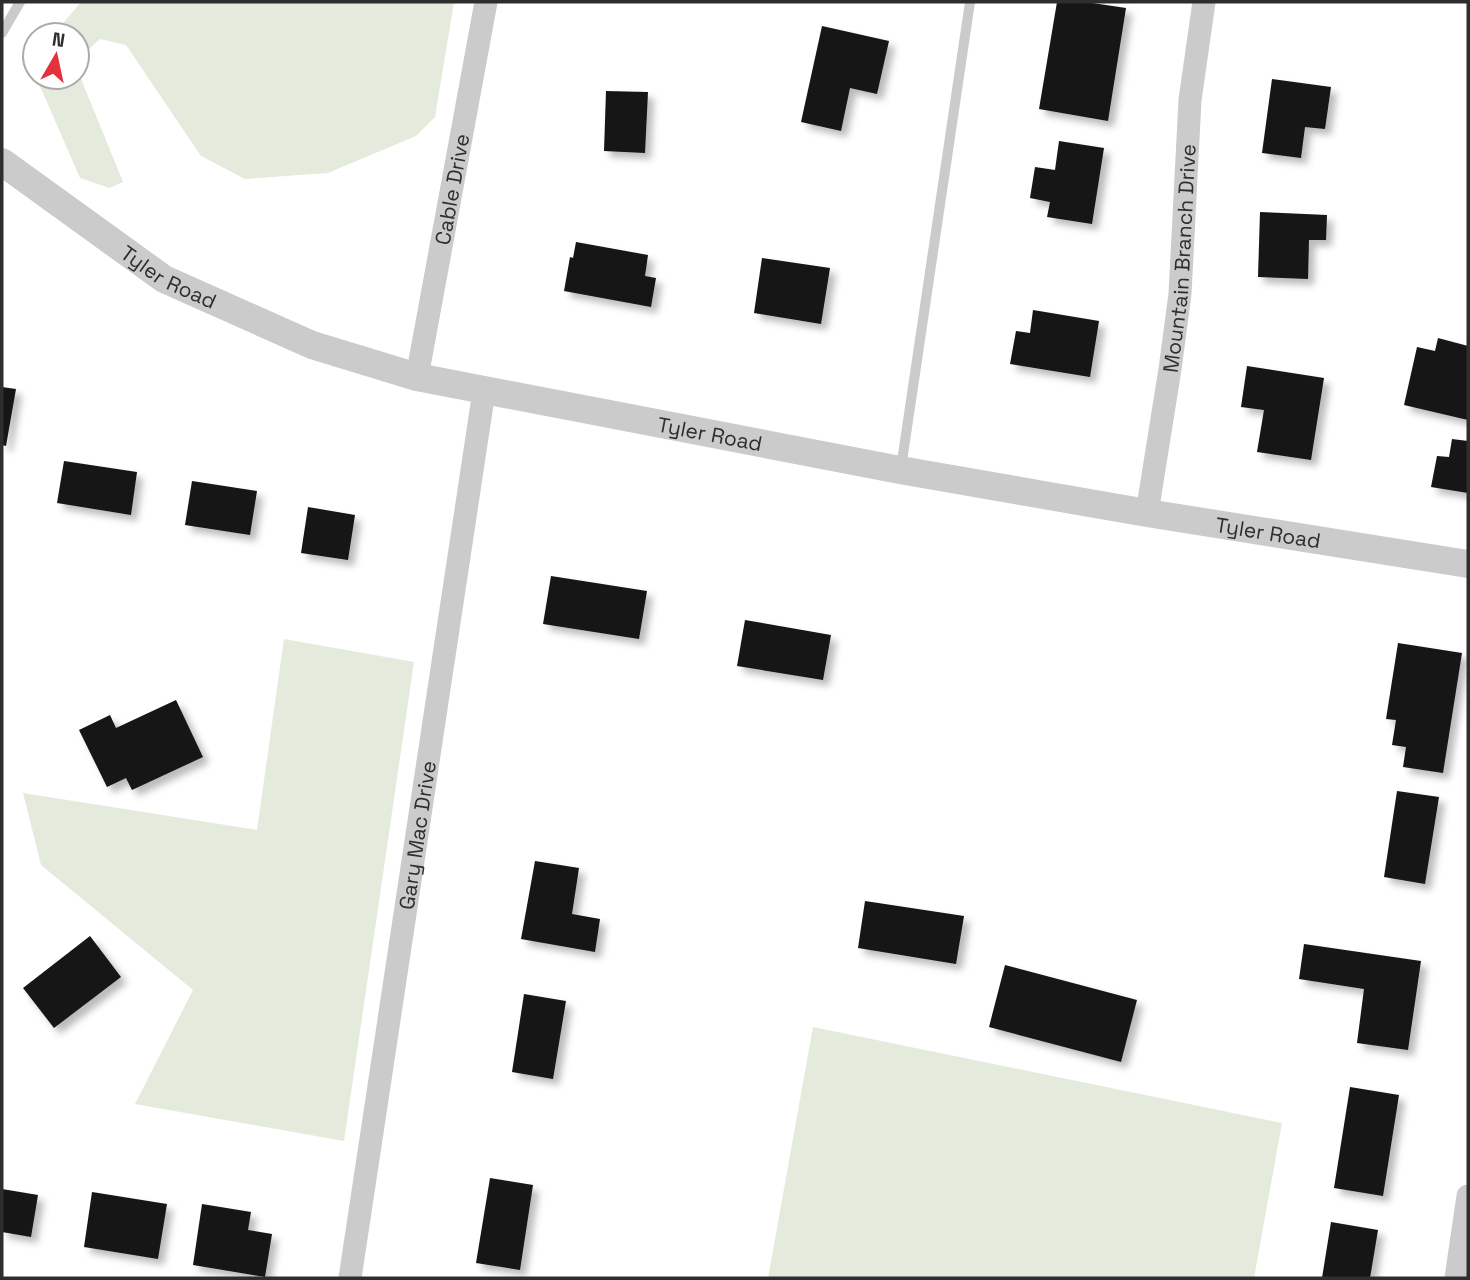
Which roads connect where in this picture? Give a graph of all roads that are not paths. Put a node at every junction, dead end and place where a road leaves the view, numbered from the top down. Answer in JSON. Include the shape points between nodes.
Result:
{"nodes":[{"id":1,"x":20,"y":2,"type":"edge"},
{"id":2,"x":485,"y":2,"type":"edge"},
{"id":3,"x":970,"y":2,"type":"edge"},
{"id":4,"x":1204,"y":2,"type":"edge"},
{"id":5,"x":2,"y":33,"type":"edge"},
{"id":6,"x":2,"y":162,"type":"edge"},
{"id":7,"x":417,"y":377,"type":"junction"},
{"id":8,"x":484,"y":391,"type":"junction"},
{"id":9,"x":900,"y":470,"type":"junction"},
{"id":10,"x":1147,"y":513,"type":"junction"},
{"id":11,"x":1468,"y":564,"type":"edge"},
{"id":12,"x":1468,"y":1196,"type":"edge"},
{"id":13,"x":350,"y":1278,"type":"edge"},
{"id":14,"x":1456,"y":1278,"type":"edge"}],
"edges":[{"from":1,"to":5,"type":"lane"},
{"from":2,"to":7,"type":"street","name":"Cable Drive"},
{"from":3,"to":9,"type":"lane"},
{"from":4,"to":10,"type":"street","name":"Mountain Branch Drive","via":[[1190,100],[1180,294]]},
{"from":6,"to":7,"type":"street","name":"Tyler Road","via":[[164,279],[312,345]]},
{"from":7,"to":8,"type":"street","name":"Tyler Road"},
{"from":8,"to":9,"type":"street","name":"Tyler Road"},
{"from":8,"to":13,"type":"street","name":"Gary Mac Drive"},
{"from":9,"to":10,"type":"street","name":"Tyler Road"},
{"from":10,"to":11,"type":"street","name":"Tyler Road"},
{"from":12,"to":14,"type":"street"}]}
